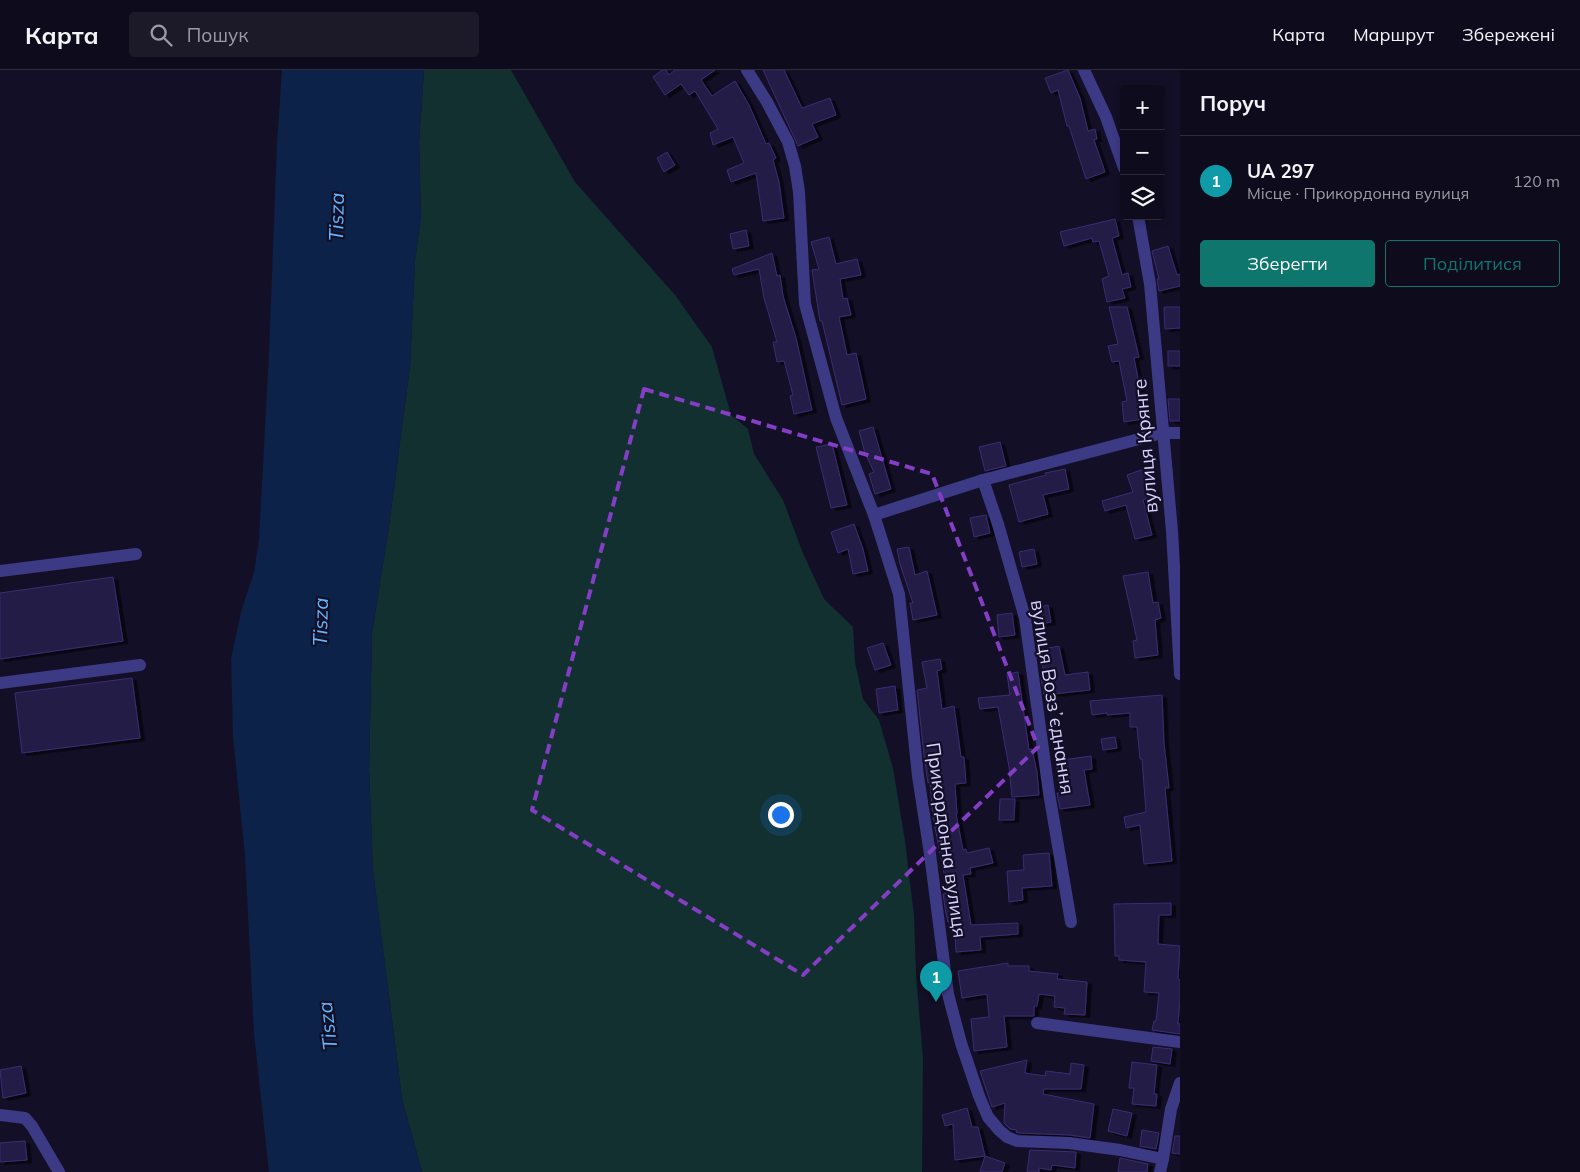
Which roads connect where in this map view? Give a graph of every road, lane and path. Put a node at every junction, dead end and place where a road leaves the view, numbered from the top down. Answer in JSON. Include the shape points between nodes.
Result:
{"nodes":[{"id":1,"x":746,"y":70,"type":"edge"},
{"id":2,"x":1084,"y":70,"type":"edge"},
{"id":3,"x":1120,"y":157,"type":"edge"},
{"id":4,"x":1139,"y":220,"type":"edge"},
{"id":5,"x":1162,"y":433,"type":"junction"},
{"id":6,"x":1180,"y":433,"type":"edge"},
{"id":7,"x":983,"y":480,"type":"junction"},
{"id":8,"x":874,"y":515,"type":"junction"},
{"id":9,"x":136,"y":554,"type":"dead end"},
{"id":10,"x":0,"y":572,"type":"edge"},
{"id":11,"x":140,"y":666,"type":"dead end"},
{"id":12,"x":1180,"y":674,"type":"edge"},
{"id":13,"x":0,"y":683,"type":"edge"},
{"id":14,"x":1071,"y":922,"type":"dead end"},
{"id":15,"x":1037,"y":1022,"type":"dead end"},
{"id":16,"x":1180,"y":1042,"type":"edge"},
{"id":17,"x":1180,"y":1083,"type":"edge"},
{"id":18,"x":0,"y":1115,"type":"edge"},
{"id":19,"x":1163,"y":1159,"type":"junction"},
{"id":20,"x":59,"y":1172,"type":"edge"},
{"id":21,"x":1160,"y":1172,"type":"edge"}],
"edges":[{"from":1,"to":8,"type":"street","name":"Прикордонна вулиця","via":[[788,142],[795,166],[805,304],[836,418]]},
{"from":2,"to":3,"type":"street"},
{"from":4,"to":5,"type":"street","name":"вулиця Крянге","via":[[1150,284]]},
{"from":5,"to":6,"type":"street"},
{"from":5,"to":7,"type":"street"},
{"from":5,"to":12,"type":"street","name":"вулиця Крянге","via":[[1172,531]]},
{"from":7,"to":8,"type":"street"},
{"from":7,"to":14,"type":"street","name":"вулиця Воззʼєднання","via":[[1025,618]]},
{"from":8,"to":19,"type":"street","name":"Прикордонна вулиця","via":[[899,594],[918,776],[948,994],[961,1043],[988,1117],[998,1130],[1017,1141],[1069,1143]]},
{"from":9,"to":10,"type":"street"},
{"from":11,"to":13,"type":"street"},
{"from":15,"to":16,"type":"street"},
{"from":17,"to":19,"type":"street","via":[[1171,1109]]},
{"from":18,"to":20,"type":"street","via":[[25,1118]]},
{"from":19,"to":21,"type":"street"}]}
